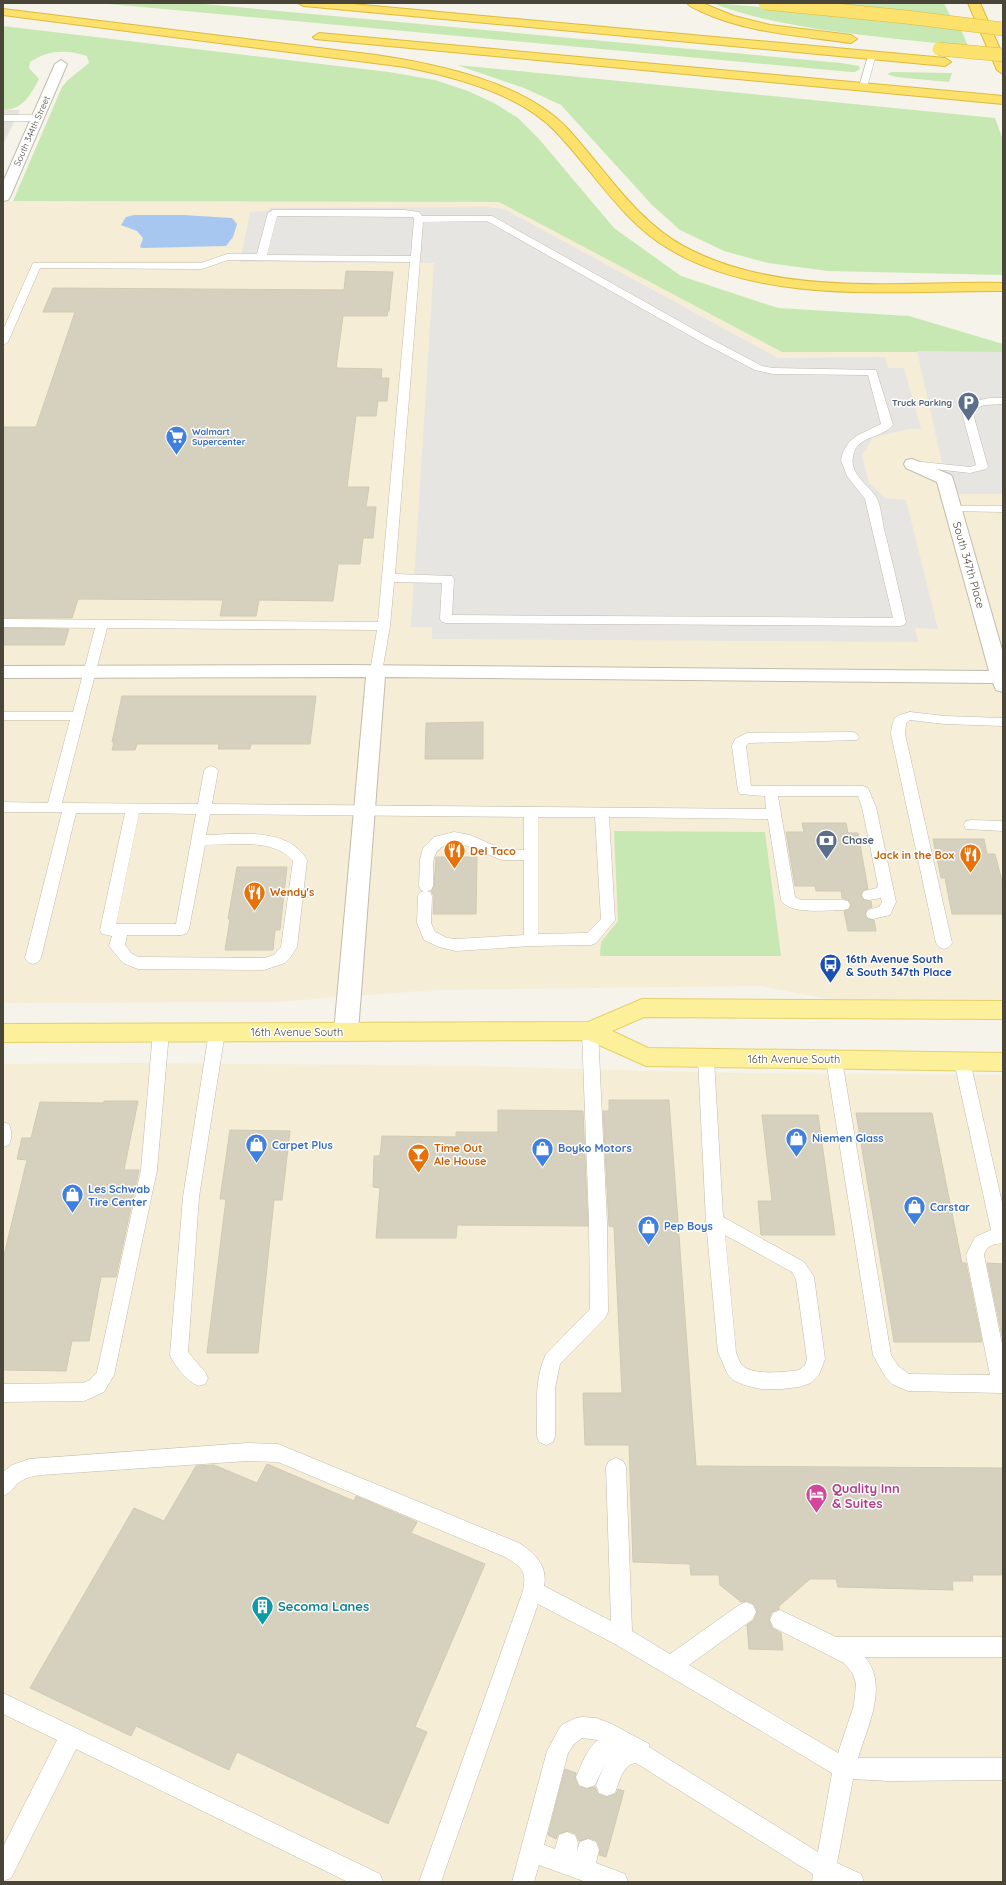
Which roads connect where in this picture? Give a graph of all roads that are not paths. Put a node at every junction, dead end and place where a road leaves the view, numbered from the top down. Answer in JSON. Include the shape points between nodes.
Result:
{"nodes":[{"id":1,"x":304,"y":3,"type":"edge"},
{"id":2,"x":693,"y":3,"type":"edge"},
{"id":3,"x":765,"y":3,"type":"edge"},
{"id":4,"x":3,"y":6,"type":"edge"},
{"id":5,"x":969,"y":6,"type":"edge"},
{"id":6,"x":3,"y":12,"type":"edge"},
{"id":7,"x":184,"y":24,"type":"dead end"},
{"id":8,"x":1003,"y":29,"type":"edge"},
{"id":9,"x":310,"y":36,"type":"dead end"},
{"id":10,"x":864,"y":40,"type":"dead end"},
{"id":11,"x":924,"y":48,"type":"dead end"},
{"id":12,"x":872,"y":55,"type":"junction"},
{"id":13,"x":585,"y":63,"type":"junction"},
{"id":14,"x":959,"y":63,"type":"dead end"},
{"id":15,"x":61,"y":64,"type":"dead end"},
{"id":16,"x":999,"y":64,"type":"edge"},
{"id":17,"x":862,"y":87,"type":"junction"},
{"id":18,"x":1003,"y":100,"type":"edge"},
{"id":19,"x":954,"y":104,"type":"junction"},
{"id":20,"x":973,"y":110,"type":"dead end"},
{"id":21,"x":3,"y":118,"type":"edge"},
{"id":22,"x":38,"y":118,"type":"junction"},
{"id":23,"x":3,"y":197,"type":"edge"},
{"id":24,"x":419,"y":219,"type":"junction"},
{"id":25,"x":261,"y":258,"type":"junction"},
{"id":26,"x":416,"y":259,"type":"junction"},
{"id":27,"x":1003,"y":287,"type":"edge"},
{"id":28,"x":905,"y":288,"type":"junction"},
{"id":29,"x":1003,"y":299,"type":"edge"},
{"id":30,"x":3,"y":342,"type":"edge"},
{"id":31,"x":1003,"y":401,"type":"edge"},
{"id":32,"x":912,"y":464,"type":"joint"},
{"id":33,"x":953,"y":509,"type":"junction"},
{"id":34,"x":1003,"y":509,"type":"edge"},
{"id":35,"x":388,"y":578,"type":"junction"},
{"id":36,"x":3,"y":623,"type":"edge"},
{"id":37,"x":102,"y":624,"type":"junction"},
{"id":38,"x":384,"y":626,"type":"junction"},
{"id":39,"x":3,"y":672,"type":"edge"},
{"id":40,"x":88,"y":672,"type":"junction"},
{"id":41,"x":376,"y":672,"type":"junction"},
{"id":42,"x":1002,"y":682,"type":"edge"},
{"id":43,"x":3,"y":716,"type":"edge"},
{"id":44,"x":78,"y":716,"type":"junction"},
{"id":45,"x":1003,"y":722,"type":"edge"},
{"id":46,"x":852,"y":737,"type":"dead end"},
{"id":47,"x":212,"y":771,"type":"dead end"},
{"id":48,"x":771,"y":792,"type":"junction"},
{"id":49,"x":3,"y":807,"type":"edge"},
{"id":50,"x":54,"y":808,"type":"junction"},
{"id":51,"x":70,"y":808,"type":"junction"},
{"id":52,"x":133,"y":808,"type":"junction"},
{"id":53,"x":203,"y":809,"type":"junction"},
{"id":54,"x":364,"y":811,"type":"junction"},
{"id":55,"x":531,"y":812,"type":"junction"},
{"id":56,"x":602,"y":814,"type":"junction"},
{"id":57,"x":774,"y":814,"type":"junction"},
{"id":58,"x":971,"y":825,"type":"dead end"},
{"id":59,"x":1003,"y":826,"type":"edge"},
{"id":60,"x":198,"y":840,"type":"junction"},
{"id":61,"x":532,"y":854,"type":"junction"},
{"id":62,"x":871,"y":904,"type":"dead end"},
{"id":63,"x":843,"y":905,"type":"dead end"},
{"id":64,"x":120,"y":930,"type":"junction"},
{"id":65,"x":531,"y":940,"type":"junction"},
{"id":66,"x":944,"y":943,"type":"dead end"},
{"id":67,"x":33,"y":958,"type":"dead end"},
{"id":68,"x":1003,"y":1010,"type":"edge"},
{"id":69,"x":590,"y":1031,"type":"junction"},
{"id":70,"x":3,"y":1032,"type":"edge"},
{"id":71,"x":161,"y":1032,"type":"junction"},
{"id":72,"x":216,"y":1032,"type":"junction"},
{"id":73,"x":346,"y":1032,"type":"junction"},
{"id":74,"x":706,"y":1059,"type":"junction"},
{"id":75,"x":834,"y":1060,"type":"junction"},
{"id":76,"x":962,"y":1061,"type":"junction"},
{"id":77,"x":1003,"y":1062,"type":"edge"},
{"id":78,"x":3,"y":1129,"type":"edge"},
{"id":79,"x":3,"y":1140,"type":"edge"},
{"id":80,"x":716,"y":1221,"type":"junction"},
{"id":81,"x":1002,"y":1236,"type":"edge"},
{"id":82,"x":199,"y":1378,"type":"dead end"},
{"id":83,"x":1002,"y":1384,"type":"edge"},
{"id":84,"x":3,"y":1393,"type":"edge"},
{"id":85,"x":546,"y":1436,"type":"dead end"},
{"id":86,"x":616,"y":1467,"type":"dead end"},
{"id":87,"x":3,"y":1487,"type":"edge"},
{"id":88,"x":533,"y":1591,"type":"junction"},
{"id":89,"x":746,"y":1612,"type":"dead end"},
{"id":90,"x":780,"y":1620,"type":"dead end"},
{"id":91,"x":622,"y":1637,"type":"junction"},
{"id":92,"x":836,"y":1647,"type":"junction"},
{"id":93,"x":1003,"y":1647,"type":"edge"},
{"id":94,"x":672,"y":1665,"type":"junction"},
{"id":95,"x":3,"y":1703,"type":"edge"},
{"id":96,"x":71,"y":1736,"type":"junction"},
{"id":97,"x":621,"y":1741,"type":"junction"},
{"id":98,"x":641,"y":1752,"type":"junction"},
{"id":99,"x":844,"y":1768,"type":"junction"},
{"id":100,"x":1003,"y":1769,"type":"edge"},
{"id":101,"x":587,"y":1777,"type":"dead end"},
{"id":102,"x":607,"y":1784,"type":"dead end"},
{"id":103,"x":531,"y":1851,"type":"junction"},
{"id":104,"x":3,"y":1870,"type":"edge"},
{"id":105,"x":824,"y":1876,"type":"edge"},
{"id":106,"x":372,"y":1882,"type":"edge"},
{"id":107,"x":430,"y":1882,"type":"edge"},
{"id":108,"x":522,"y":1882,"type":"edge"},
{"id":109,"x":617,"y":1882,"type":"edge"},
{"id":110,"x":854,"y":1882,"type":"edge"}],
"edges":[{"from":1,"to":12,"type":"highway"},
{"from":2,"to":10,"type":"highway","via":[[722,17],[751,24]]},
{"from":3,"to":8,"type":"highway","bridge":true},
{"from":4,"to":7,"type":"highway"},
{"from":5,"to":16,"type":"highway","via":[[977,33]]},
{"from":6,"to":28,"type":"highway","via":[[370,58],[452,73],[498,89],[550,119],[644,224],[686,253],[732,271],[782,282],[841,288]]},
{"from":9,"to":13,"type":"highway"},
{"from":11,"to":16,"type":"highway","bridge":true},
{"from":12,"to":14,"type":"highway"},
{"from":12,"to":17,"type":"lane"},
{"from":13,"to":17,"type":"highway"},
{"from":13,"to":19,"type":"highway"},
{"from":15,"to":22,"type":"street","name":"South 344th Street"},
{"from":17,"to":19,"type":"highway"},
{"from":18,"to":19,"type":"highway"},
{"from":19,"to":20,"type":"highway"},
{"from":21,"to":22,"type":"lane"},
{"from":22,"to":23,"type":"street","name":"South 344th Street"},
{"from":24,"to":25,"type":"lane","via":[[416,214],[405,213],[273,213]]},
{"from":24,"to":26,"type":"lane"},
{"from":24,"to":35,"type":"lane","via":[[489,218],[759,368],[773,371],[872,372],[887,425],[856,442],[847,454],[848,468],[858,487],[871,498],[900,622],[446,619],[448,579]]},
{"from":25,"to":26,"type":"lane"},
{"from":25,"to":30,"type":"lane","via":[[227,257],[202,266],[36,265]]},
{"from":26,"to":35,"type":"lane"},
{"from":27,"to":28,"type":"highway"},
{"from":28,"to":29,"type":"highway"},
{"from":31,"to":32,"type":"lane","via":[[977,403],[966,409],[982,467],[970,470]]},
{"from":32,"to":33,"type":"street","name":"South 347th Place","via":[[945,479]]},
{"from":33,"to":34,"type":"lane"},
{"from":33,"to":42,"type":"street","name":"South 347th Place"},
{"from":35,"to":38,"type":"lane"},
{"from":36,"to":37,"type":"lane"},
{"from":37,"to":38,"type":"lane"},
{"from":37,"to":40,"type":"lane"},
{"from":38,"to":41,"type":"lane"},
{"from":39,"to":40,"type":"street"},
{"from":40,"to":41,"type":"street"},
{"from":40,"to":44,"type":"lane"},
{"from":41,"to":42,"type":"street"},
{"from":41,"to":54,"type":"street"},
{"from":43,"to":44,"type":"lane"},
{"from":44,"to":50,"type":"lane"},
{"from":45,"to":66,"type":"lane","via":[[910,716],[901,719],[898,725]]},
{"from":46,"to":48,"type":"lane","via":[[743,740],[738,746],[745,791]]},
{"from":47,"to":53,"type":"lane"},
{"from":48,"to":57,"type":"lane"},
{"from":48,"to":62,"type":"lane","via":[[863,791],[869,807],[889,902],[886,911]]},
{"from":49,"to":50,"type":"lane"},
{"from":50,"to":51,"type":"lane"},
{"from":51,"to":52,"type":"lane"},
{"from":51,"to":67,"type":"lane"},
{"from":52,"to":53,"type":"lane"},
{"from":52,"to":64,"type":"lane","via":[[107,930]]},
{"from":53,"to":54,"type":"lane"},
{"from":53,"to":60,"type":"lane"},
{"from":54,"to":55,"type":"lane"},
{"from":54,"to":73,"type":"street"},
{"from":55,"to":56,"type":"lane"},
{"from":55,"to":61,"type":"lane"},
{"from":56,"to":57,"type":"lane"},
{"from":56,"to":65,"type":"lane","via":[[608,920],[591,939]]},
{"from":57,"to":63,"type":"lane","via":[[788,910],[798,915]]},
{"from":58,"to":59,"type":"lane"},
{"from":60,"to":64,"type":"lane","via":[[182,929]]},
{"from":60,"to":64,"type":"lane","via":[[269,840],[282,844],[297,854],[300,860],[287,954],[273,963],[264,964],[138,963],[123,956],[117,946]]},
{"from":61,"to":65,"type":"lane"},
{"from":61,"to":65,"type":"lane","via":[[502,854],[465,838],[439,841],[430,848],[427,860],[424,923],[429,936],[456,945]]},
{"from":68,"to":69,"type":"main road","name":"16th Avenue South","via":[[642,1008]]},
{"from":69,"to":73,"type":"main road","name":"16th Avenue South"},
{"from":69,"to":74,"type":"main road","name":"16th Avenue South","via":[[646,1057]]},
{"from":69,"to":85,"type":"lane","via":[[599,1312],[552,1360],[546,1388]]},
{"from":70,"to":71,"type":"main road","name":"16th Avenue South"},
{"from":71,"to":72,"type":"main road","name":"16th Avenue South"},
{"from":71,"to":84,"type":"lane","via":[[149,1170],[106,1374],[97,1386],[84,1392]]},
{"from":72,"to":73,"type":"main road","name":"16th Avenue South"},
{"from":72,"to":82,"type":"lane","via":[[191,1197],[179,1355]]},
{"from":74,"to":75,"type":"main road","name":"16th Avenue South"},
{"from":74,"to":80,"type":"lane"},
{"from":75,"to":76,"type":"main road","name":"16th Avenue South"},
{"from":75,"to":83,"type":"lane","via":[[882,1355],[886,1365],[895,1376],[908,1382]]},
{"from":76,"to":77,"type":"main road","name":"16th Avenue South"},
{"from":76,"to":81,"type":"lane"},
{"from":78,"to":79,"type":"lane"},
{"from":80,"to":80,"type":"lane","via":[[727,1352],[733,1368],[741,1376],[751,1380],[796,1380],[805,1377],[813,1369],[816,1359],[805,1277],[798,1267]]},
{"from":81,"to":83,"type":"lane","via":[[982,1241],[975,1255]]},
{"from":86,"to":91,"type":"lane"},
{"from":87,"to":88,"type":"lane","via":[[8,1478],[21,1470],[41,1466],[247,1452],[278,1453],[512,1550],[525,1558],[534,1569],[536,1582]]},
{"from":88,"to":91,"type":"lane"},
{"from":88,"to":107,"type":"lane"},
{"from":89,"to":94,"type":"lane"},
{"from":90,"to":92,"type":"lane"},
{"from":91,"to":94,"type":"lane"},
{"from":92,"to":93,"type":"lane"},
{"from":92,"to":99,"type":"lane","via":[[858,1663],[866,1684],[864,1705]]},
{"from":94,"to":99,"type":"lane"},
{"from":95,"to":96,"type":"lane"},
{"from":96,"to":104,"type":"lane"},
{"from":96,"to":106,"type":"lane"},
{"from":97,"to":98,"type":"lane"},
{"from":97,"to":101,"type":"lane","via":[[603,1747]]},
{"from":97,"to":103,"type":"lane","via":[[605,1731],[592,1727],[578,1728],[566,1735],[558,1750]]},
{"from":98,"to":102,"type":"lane","via":[[626,1754],[620,1758]]},
{"from":98,"to":105,"type":"lane"},
{"from":99,"to":100,"type":"lane"},
{"from":99,"to":105,"type":"lane"},
{"from":103,"to":108,"type":"lane"},
{"from":103,"to":109,"type":"lane","via":[[566,1853],[586,1860]]},
{"from":105,"to":110,"type":"lane"}]}
